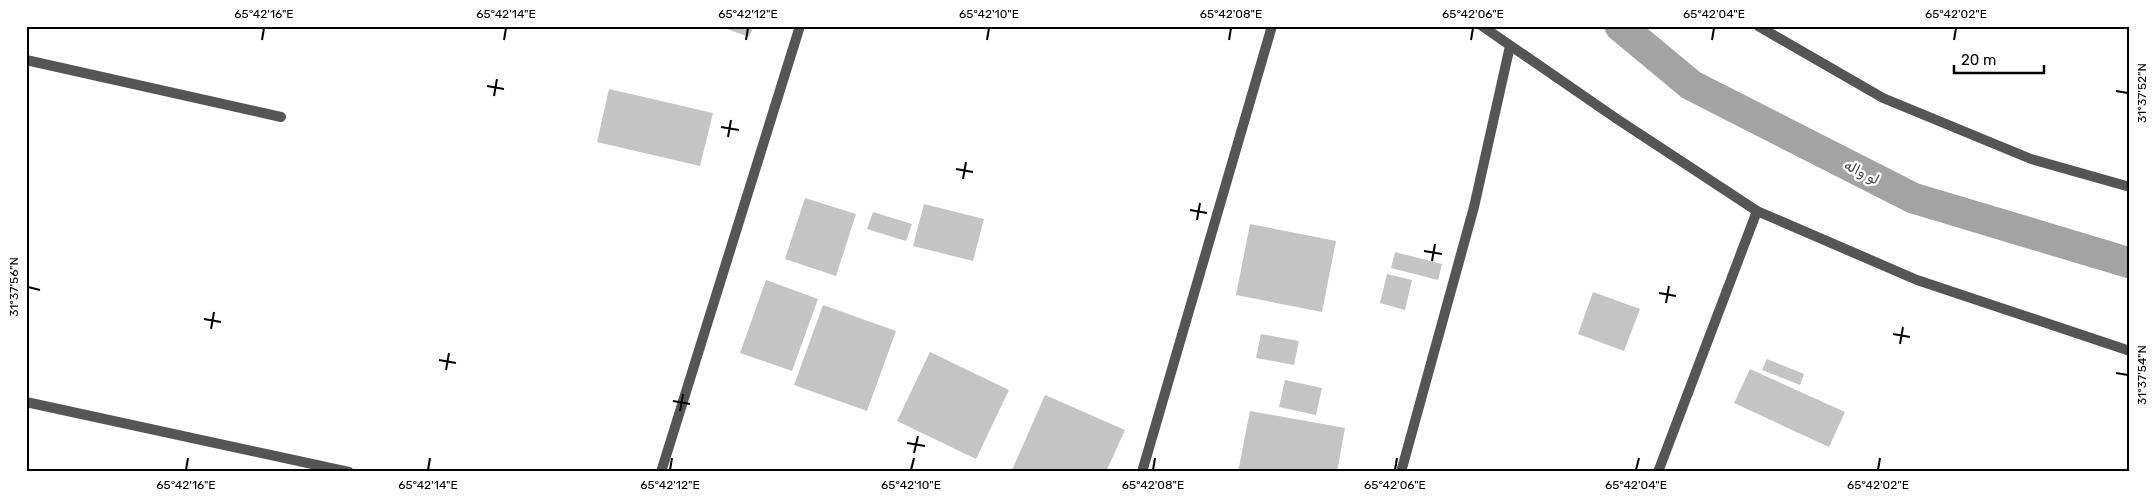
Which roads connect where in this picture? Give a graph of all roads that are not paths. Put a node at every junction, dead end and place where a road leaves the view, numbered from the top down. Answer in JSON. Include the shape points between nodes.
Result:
{"nodes":[{"id":1,"x":800,"y":26,"type":"edge"},
{"id":2,"x":1272,"y":26,"type":"edge"},
{"id":3,"x":1482,"y":26,"type":"edge"},
{"id":4,"x":1758,"y":26,"type":"edge"},
{"id":5,"x":1510,"y":46,"type":"junction"},
{"id":6,"x":26,"y":60,"type":"edge"},
{"id":7,"x":280,"y":117,"type":"dead end"},
{"id":8,"x":2130,"y":187,"type":"edge"},
{"id":9,"x":1757,"y":211,"type":"junction"},
{"id":10,"x":2130,"y":351,"type":"edge"},
{"id":11,"x":26,"y":402,"type":"edge"},
{"id":12,"x":349,"y":472,"type":"edge"},
{"id":13,"x":661,"y":472,"type":"edge"},
{"id":14,"x":1142,"y":472,"type":"edge"},
{"id":15,"x":1401,"y":472,"type":"edge"},
{"id":16,"x":1658,"y":472,"type":"edge"}],
"edges":[{"from":1,"to":13,"type":"street"},
{"from":2,"to":14,"type":"street"},
{"from":3,"to":5,"type":"street"},
{"from":4,"to":8,"type":"street","via":[[1883,98],[2031,159]]},
{"from":5,"to":9,"type":"street"},
{"from":5,"to":15,"type":"street","via":[[1474,207]]},
{"from":6,"to":7,"type":"street"},
{"from":9,"to":10,"type":"street","via":[[1917,280]]},
{"from":9,"to":16,"type":"street"},
{"from":11,"to":12,"type":"street"}]}
